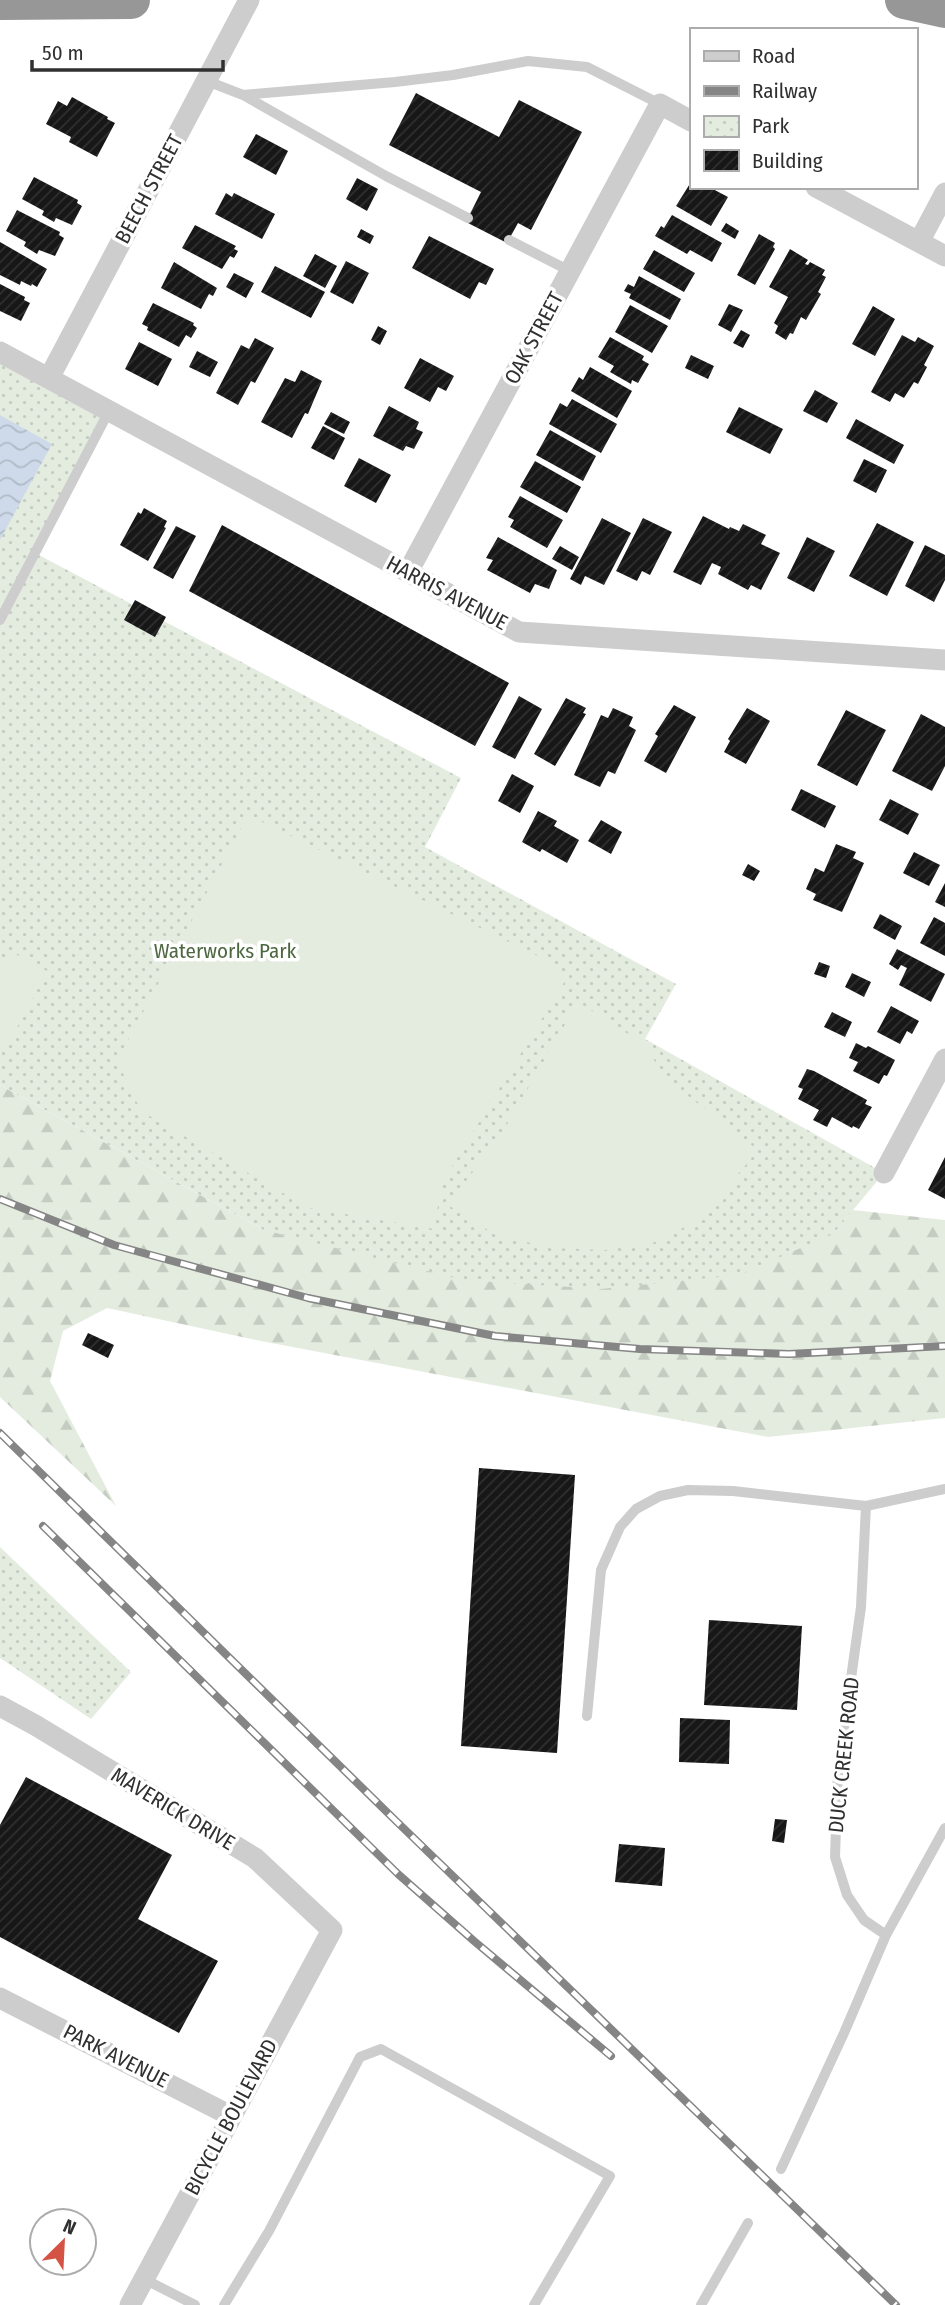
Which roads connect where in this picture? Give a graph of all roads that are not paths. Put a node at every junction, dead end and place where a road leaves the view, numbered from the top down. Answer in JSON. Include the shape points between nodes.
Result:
{"nodes":[{"id":1,"x":131,"y":0,"type":"edge"},
{"id":2,"x":249,"y":0,"type":"edge"},
{"id":3,"x":904,"y":0,"type":"edge"},
{"id":4,"x":0,"y":1,"type":"edge"},
{"id":5,"x":945,"y":9,"type":"edge"},
{"id":6,"x":206,"y":81,"type":"junction"},
{"id":7,"x":243,"y":95,"type":"junction"},
{"id":8,"x":660,"y":104,"type":"junction"},
{"id":9,"x":690,"y":120,"type":"edge"},
{"id":10,"x":820,"y":189,"type":"edge"},
{"id":11,"x":945,"y":193,"type":"edge"},
{"id":12,"x":468,"y":218,"type":"dead end"},
{"id":13,"x":509,"y":240,"type":"dead end"},
{"id":14,"x":919,"y":242,"type":"junction"},
{"id":15,"x":945,"y":256,"type":"edge"},
{"id":16,"x":570,"y":271,"type":"junction"},
{"id":17,"x":0,"y":352,"type":"edge"},
{"id":18,"x":49,"y":378,"type":"junction"},
{"id":19,"x":109,"y":411,"type":"junction"},
{"id":20,"x":408,"y":572,"type":"junction"},
{"id":21,"x":0,"y":620,"type":"edge"},
{"id":22,"x":945,"y":660,"type":"edge"},
{"id":23,"x":945,"y":1059,"type":"edge"},
{"id":24,"x":884,"y":1173,"type":"dead end"},
{"id":25,"x":945,"y":1489,"type":"edge"},
{"id":26,"x":866,"y":1506,"type":"junction"},
{"id":27,"x":0,"y":1706,"type":"edge"},
{"id":28,"x":587,"y":1716,"type":"dead end"},
{"id":29,"x":945,"y":1828,"type":"edge"},
{"id":30,"x":332,"y":1930,"type":"joint"},
{"id":31,"x":886,"y":1935,"type":"junction"},
{"id":32,"x":0,"y":1998,"type":"edge"},
{"id":33,"x":231,"y":2116,"type":"junction"},
{"id":34,"x":781,"y":2169,"type":"dead end"},
{"id":35,"x":748,"y":2223,"type":"dead end"},
{"id":36,"x":144,"y":2279,"type":"junction"},
{"id":37,"x":130,"y":2305,"type":"edge"},
{"id":38,"x":194,"y":2305,"type":"edge"},
{"id":39,"x":224,"y":2305,"type":"edge"},
{"id":40,"x":534,"y":2305,"type":"edge"},
{"id":41,"x":701,"y":2305,"type":"edge"}],
"edges":[{"from":1,"to":4,"type":"highway"},
{"from":2,"to":6,"type":"street","name":"BEECH STREET"},
{"from":3,"to":5,"type":"highway"},
{"from":6,"to":7,"type":"lane"},
{"from":6,"to":18,"type":"street","name":"BEECH STREET"},
{"from":7,"to":8,"type":"lane","via":[[396,82],[528,61],[587,67]]},
{"from":7,"to":12,"type":"lane"},
{"from":8,"to":9,"type":"street"},
{"from":8,"to":16,"type":"street","name":"OAK STREET"},
{"from":10,"to":14,"type":"street"},
{"from":11,"to":14,"type":"street"},
{"from":13,"to":16,"type":"lane"},
{"from":14,"to":15,"type":"street"},
{"from":16,"to":20,"type":"street","name":"OAK STREET"},
{"from":17,"to":18,"type":"street","name":"HARRIS AVENUE"},
{"from":18,"to":19,"type":"street","name":"HARRIS AVENUE"},
{"from":19,"to":20,"type":"street","name":"HARRIS AVENUE"},
{"from":19,"to":21,"type":"lane"},
{"from":20,"to":22,"type":"street","name":"HARRIS AVENUE","via":[[519,632]]},
{"from":23,"to":24,"type":"street"},
{"from":25,"to":26,"type":"lane"},
{"from":26,"to":28,"type":"lane","via":[[688,1490],[660,1496],[636,1509],[620,1527],[601,1570]]},
{"from":26,"to":31,"type":"lane","name":"DUCK CREEK ROAD","via":[[860,1607],[838,1771],[835,1857],[846,1895],[864,1920]]},
{"from":27,"to":30,"type":"street","name":"MAVERICK DRIVE","via":[[255,1858]]},
{"from":29,"to":31,"type":"lane"},
{"from":30,"to":33,"type":"street","name":"BICYCLE BOULEVARD"},
{"from":31,"to":34,"type":"lane"},
{"from":32,"to":33,"type":"street","name":"PARK AVENUE"},
{"from":33,"to":36,"type":"street","name":"BICYCLE BOULEVARD"},
{"from":35,"to":41,"type":"lane"},
{"from":36,"to":37,"type":"street","name":"BICYCLE BOULEVARD"},
{"from":36,"to":38,"type":"lane"},
{"from":39,"to":40,"type":"lane","via":[[269,2231],[360,2057],[381,2049],[610,2176]]}]}
